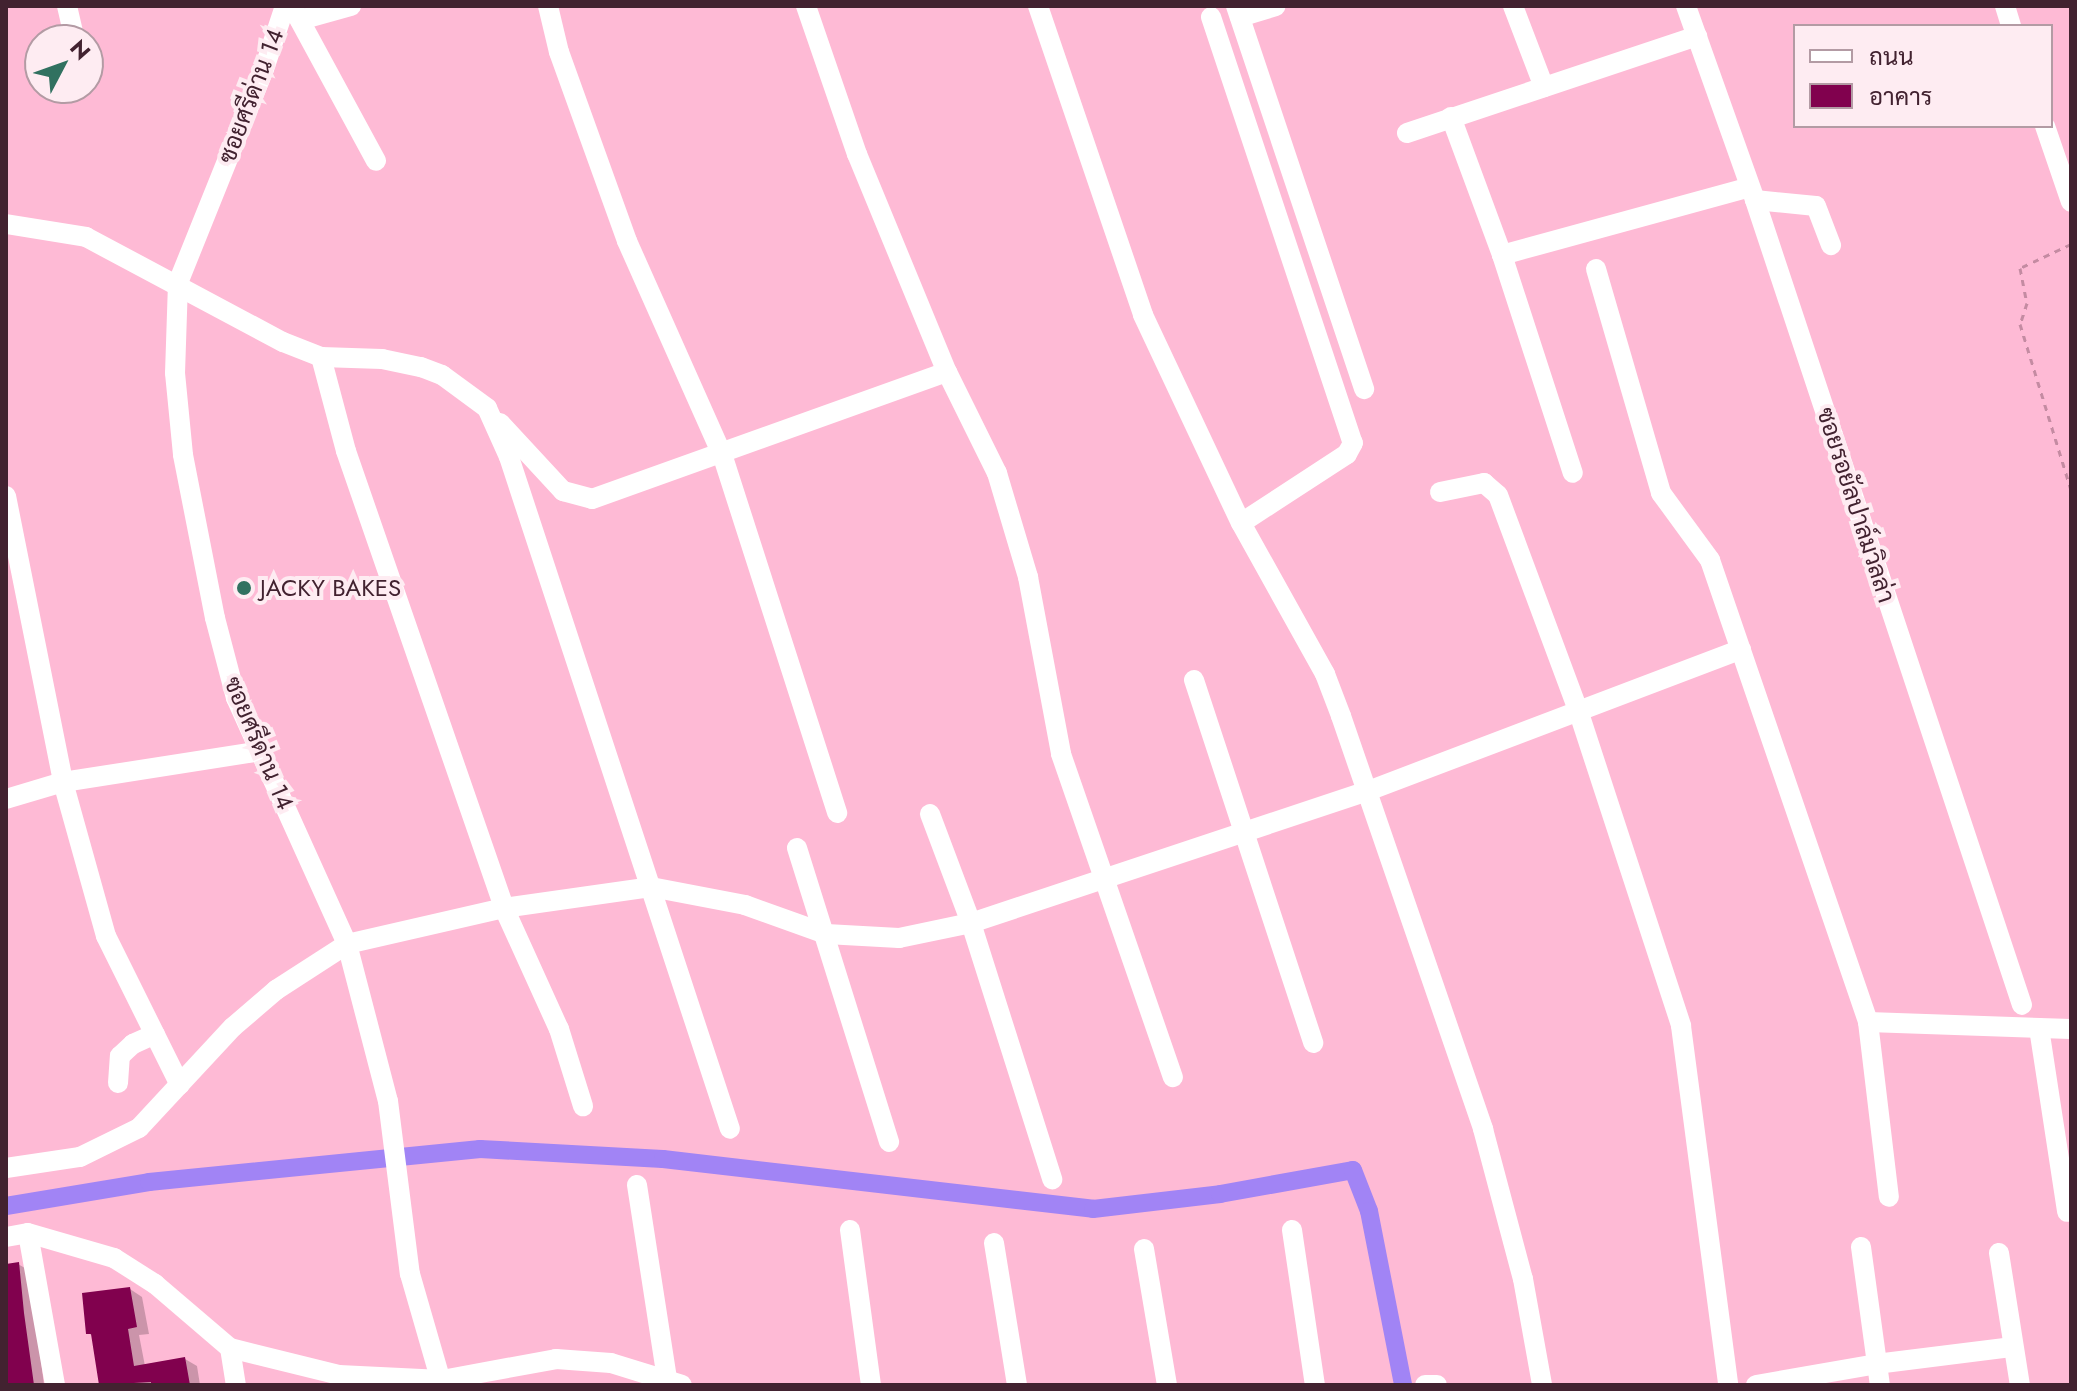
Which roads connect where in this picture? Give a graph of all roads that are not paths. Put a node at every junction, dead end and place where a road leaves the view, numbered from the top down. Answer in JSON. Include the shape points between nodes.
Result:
{"nodes":[{"id":1,"x":351,"y":6,"type":"edge"},
{"id":2,"x":548,"y":6,"type":"edge"},
{"id":3,"x":806,"y":6,"type":"edge"},
{"id":4,"x":1038,"y":6,"type":"edge"},
{"id":5,"x":1275,"y":6,"type":"edge"},
{"id":6,"x":1513,"y":6,"type":"edge"},
{"id":7,"x":1686,"y":6,"type":"edge"},
{"id":8,"x":293,"y":11,"type":"edge"},
{"id":9,"x":1238,"y":12,"type":"edge"},
{"id":10,"x":1211,"y":17,"type":"dead end"},
{"id":11,"x":1697,"y":36,"type":"junction"},
{"id":12,"x":1544,"y":87,"type":"junction"},
{"id":13,"x":1451,"y":117,"type":"junction"},
{"id":14,"x":2046,"y":128,"type":"edge"},
{"id":15,"x":1407,"y":133,"type":"dead end"},
{"id":16,"x":376,"y":161,"type":"dead end"},
{"id":17,"x":1753,"y":194,"type":"junction"},
{"id":18,"x":2071,"y":202,"type":"edge"},
{"id":19,"x":6,"y":224,"type":"edge"},
{"id":20,"x":1831,"y":245,"type":"dead end"},
{"id":21,"x":1502,"y":255,"type":"junction"},
{"id":22,"x":1596,"y":269,"type":"dead end"},
{"id":23,"x":178,"y":283,"type":"junction"},
{"id":24,"x":321,"y":357,"type":"junction"},
{"id":25,"x":947,"y":372,"type":"junction"},
{"id":26,"x":1364,"y":389,"type":"dead end"},
{"id":27,"x":487,"y":408,"type":"junction"},
{"id":28,"x":722,"y":454,"type":"junction"},
{"id":29,"x":1573,"y":473,"type":"dead end"},
{"id":30,"x":1440,"y":492,"type":"dead end"},
{"id":31,"x":6,"y":496,"type":"edge"},
{"id":32,"x":1241,"y":523,"type":"junction"},
{"id":33,"x":1741,"y":649,"type":"junction"},
{"id":34,"x":1194,"y":680,"type":"dead end"},
{"id":35,"x":1578,"y":710,"type":"junction"},
{"id":36,"x":260,"y":751,"type":"junction"},
{"id":37,"x":63,"y":782,"type":"junction"},
{"id":38,"x":1368,"y":791,"type":"junction"},
{"id":39,"x":6,"y":799,"type":"edge"},
{"id":40,"x":837,"y":813,"type":"dead end"},
{"id":41,"x":930,"y":814,"type":"dead end"},
{"id":42,"x":1245,"y":829,"type":"junction"},
{"id":43,"x":797,"y":848,"type":"dead end"},
{"id":44,"x":1103,"y":878,"type":"junction"},
{"id":45,"x":651,"y":887,"type":"junction"},
{"id":46,"x":504,"y":908,"type":"junction"},
{"id":47,"x":971,"y":923,"type":"junction"},
{"id":48,"x":826,"y":934,"type":"junction"},
{"id":49,"x":347,"y":944,"type":"junction"},
{"id":50,"x":2022,"y":1005,"type":"dead end"},
{"id":51,"x":1868,"y":1022,"type":"junction"},
{"id":52,"x":2039,"y":1028,"type":"junction"},
{"id":53,"x":2071,"y":1029,"type":"edge"},
{"id":54,"x":155,"y":1034,"type":"junction"},
{"id":55,"x":1313,"y":1043,"type":"dead end"},
{"id":56,"x":1173,"y":1077,"type":"dead end"},
{"id":57,"x":118,"y":1083,"type":"dead end"},
{"id":58,"x":180,"y":1085,"type":"junction"},
{"id":59,"x":583,"y":1106,"type":"dead end"},
{"id":60,"x":730,"y":1129,"type":"dead end"},
{"id":61,"x":889,"y":1142,"type":"dead end"},
{"id":62,"x":6,"y":1168,"type":"edge"},
{"id":63,"x":1052,"y":1179,"type":"dead end"},
{"id":64,"x":637,"y":1185,"type":"dead end"},
{"id":65,"x":1889,"y":1197,"type":"dead end"},
{"id":66,"x":2067,"y":1212,"type":"dead end"},
{"id":67,"x":850,"y":1230,"type":"dead end"},
{"id":68,"x":1292,"y":1230,"type":"dead end"},
{"id":69,"x":28,"y":1233,"type":"junction"},
{"id":70,"x":6,"y":1237,"type":"edge"},
{"id":71,"x":994,"y":1243,"type":"dead end"},
{"id":72,"x":1861,"y":1247,"type":"dead end"},
{"id":73,"x":1144,"y":1249,"type":"dead end"},
{"id":74,"x":1999,"y":1253,"type":"dead end"},
{"id":75,"x":2013,"y":1347,"type":"junction"},
{"id":76,"x":230,"y":1348,"type":"junction"},
{"id":77,"x":1876,"y":1364,"type":"junction"},
{"id":78,"x":442,"y":1383,"type":"edge"},
{"id":79,"x":673,"y":1383,"type":"edge"},
{"id":80,"x":1431,"y":1384,"type":"edge"},
{"id":81,"x":55,"y":1385,"type":"edge"},
{"id":82,"x":236,"y":1385,"type":"edge"},
{"id":83,"x":871,"y":1385,"type":"edge"},
{"id":84,"x":1017,"y":1385,"type":"edge"},
{"id":85,"x":1167,"y":1385,"type":"edge"},
{"id":86,"x":1315,"y":1385,"type":"edge"},
{"id":87,"x":1425,"y":1385,"type":"edge"},
{"id":88,"x":1437,"y":1385,"type":"edge"},
{"id":89,"x":1542,"y":1385,"type":"edge"},
{"id":90,"x":1728,"y":1385,"type":"edge"},
{"id":91,"x":1756,"y":1385,"type":"edge"},
{"id":92,"x":1880,"y":1385,"type":"edge"},
{"id":93,"x":2020,"y":1385,"type":"edge"}],
"edges":[{"from":1,"to":8,"type":"street"},
{"from":2,"to":28,"type":"street","via":[[559,52],[627,241]]},
{"from":3,"to":25,"type":"street","via":[[857,154]]},
{"from":4,"to":32,"type":"street","via":[[1143,315]]},
{"from":5,"to":9,"type":"street"},
{"from":6,"to":12,"type":"street"},
{"from":7,"to":11,"type":"street","name":"ซอยรอยัลปาล์มวิลล่า"},
{"from":8,"to":16,"type":"street"},
{"from":8,"to":23,"type":"street","name":"ซอยศรีด่าน 14","via":[[264,69]]},
{"from":9,"to":26,"type":"street"},
{"from":10,"to":32,"type":"street","via":[[1353,443],[1347,454]]},
{"from":11,"to":12,"type":"street"},
{"from":11,"to":17,"type":"street","name":"ซอยรอยัลปาล์มวิลล่า"},
{"from":12,"to":13,"type":"street"},
{"from":13,"to":15,"type":"street"},
{"from":13,"to":21,"type":"street"},
{"from":14,"to":18,"type":"street"},
{"from":17,"to":20,"type":"street","via":[[1816,206]]},
{"from":17,"to":21,"type":"street"},
{"from":17,"to":50,"type":"street","name":"ซอยรอยัลปาล์มวิลล่า"},
{"from":19,"to":23,"type":"street","via":[[86,237]]},
{"from":21,"to":29,"type":"street"},
{"from":22,"to":33,"type":"street","via":[[1661,493],[1710,560]]},
{"from":23,"to":24,"type":"street","via":[[283,342]]},
{"from":23,"to":36,"type":"street","name":"ซอยศรีด่าน 14","via":[[175,373],[183,455],[218,632],[236,698]]},
{"from":24,"to":27,"type":"street","via":[[382,359],[421,367],[442,375]]},
{"from":24,"to":46,"type":"street","via":[[346,451]]},
{"from":25,"to":28,"type":"street"},
{"from":25,"to":44,"type":"street","via":[[997,473],[1013,522],[1061,754]]},
{"from":27,"to":28,"type":"street","via":[[563,491],[592,499]]},
{"from":27,"to":45,"type":"street","via":[[509,457]]},
{"from":28,"to":40,"type":"street"},
{"from":30,"to":35,"type":"street","via":[[1484,483],[1498,495]]},
{"from":31,"to":37,"type":"street"},
{"from":32,"to":38,"type":"street","via":[[1325,674]]},
{"from":33,"to":35,"type":"street"},
{"from":33,"to":51,"type":"street"},
{"from":34,"to":42,"type":"street"},
{"from":35,"to":38,"type":"street"},
{"from":35,"to":90,"type":"street","via":[[1681,1026]]},
{"from":36,"to":37,"type":"street"},
{"from":36,"to":49,"type":"street","name":"ซอยศรีด่าน 14"},
{"from":37,"to":39,"type":"street"},
{"from":37,"to":54,"type":"street","via":[[106,936]]},
{"from":38,"to":42,"type":"street"},
{"from":38,"to":89,"type":"street","via":[[1483,1129],[1523,1279]]},
{"from":41,"to":47,"type":"street"},
{"from":42,"to":44,"type":"street"},
{"from":42,"to":55,"type":"street"},
{"from":43,"to":48,"type":"street"},
{"from":44,"to":47,"type":"street"},
{"from":44,"to":56,"type":"street"},
{"from":45,"to":46,"type":"street"},
{"from":45,"to":48,"type":"street","via":[[745,905]]},
{"from":45,"to":60,"type":"street"},
{"from":46,"to":49,"type":"street"},
{"from":46,"to":59,"type":"street","via":[[559,1029]]},
{"from":47,"to":48,"type":"street","via":[[899,938]]},
{"from":47,"to":63,"type":"street"},
{"from":48,"to":61,"type":"street"},
{"from":49,"to":58,"type":"street","via":[[276,990]]},
{"from":49,"to":78,"type":"street","name":"ซอยศรีด่าน 14","via":[[388,1101],[404,1249]]},
{"from":51,"to":52,"type":"street"},
{"from":51,"to":65,"type":"street"},
{"from":52,"to":53,"type":"street"},
{"from":52,"to":66,"type":"street"},
{"from":54,"to":57,"type":"street","via":[[120,1056]]},
{"from":54,"to":58,"type":"street"},
{"from":58,"to":62,"type":"street","via":[[139,1128],[80,1157]]},
{"from":64,"to":79,"type":"street"},
{"from":67,"to":83,"type":"street"},
{"from":68,"to":86,"type":"street"},
{"from":69,"to":70,"type":"street"},
{"from":69,"to":76,"type":"street","via":[[114,1258],[155,1284]]},
{"from":69,"to":81,"type":"street"},
{"from":71,"to":84,"type":"street"},
{"from":72,"to":77,"type":"street"},
{"from":73,"to":85,"type":"street"},
{"from":74,"to":75,"type":"street"},
{"from":75,"to":77,"type":"street"},
{"from":75,"to":93,"type":"street"},
{"from":76,"to":78,"type":"street","via":[[339,1375]]},
{"from":76,"to":82,"type":"street"},
{"from":77,"to":91,"type":"street"},
{"from":77,"to":92,"type":"street"},
{"from":78,"to":79,"type":"street","via":[[556,1359],[611,1363]]},
{"from":80,"to":87,"type":"street"},
{"from":80,"to":88,"type":"street"}]}
